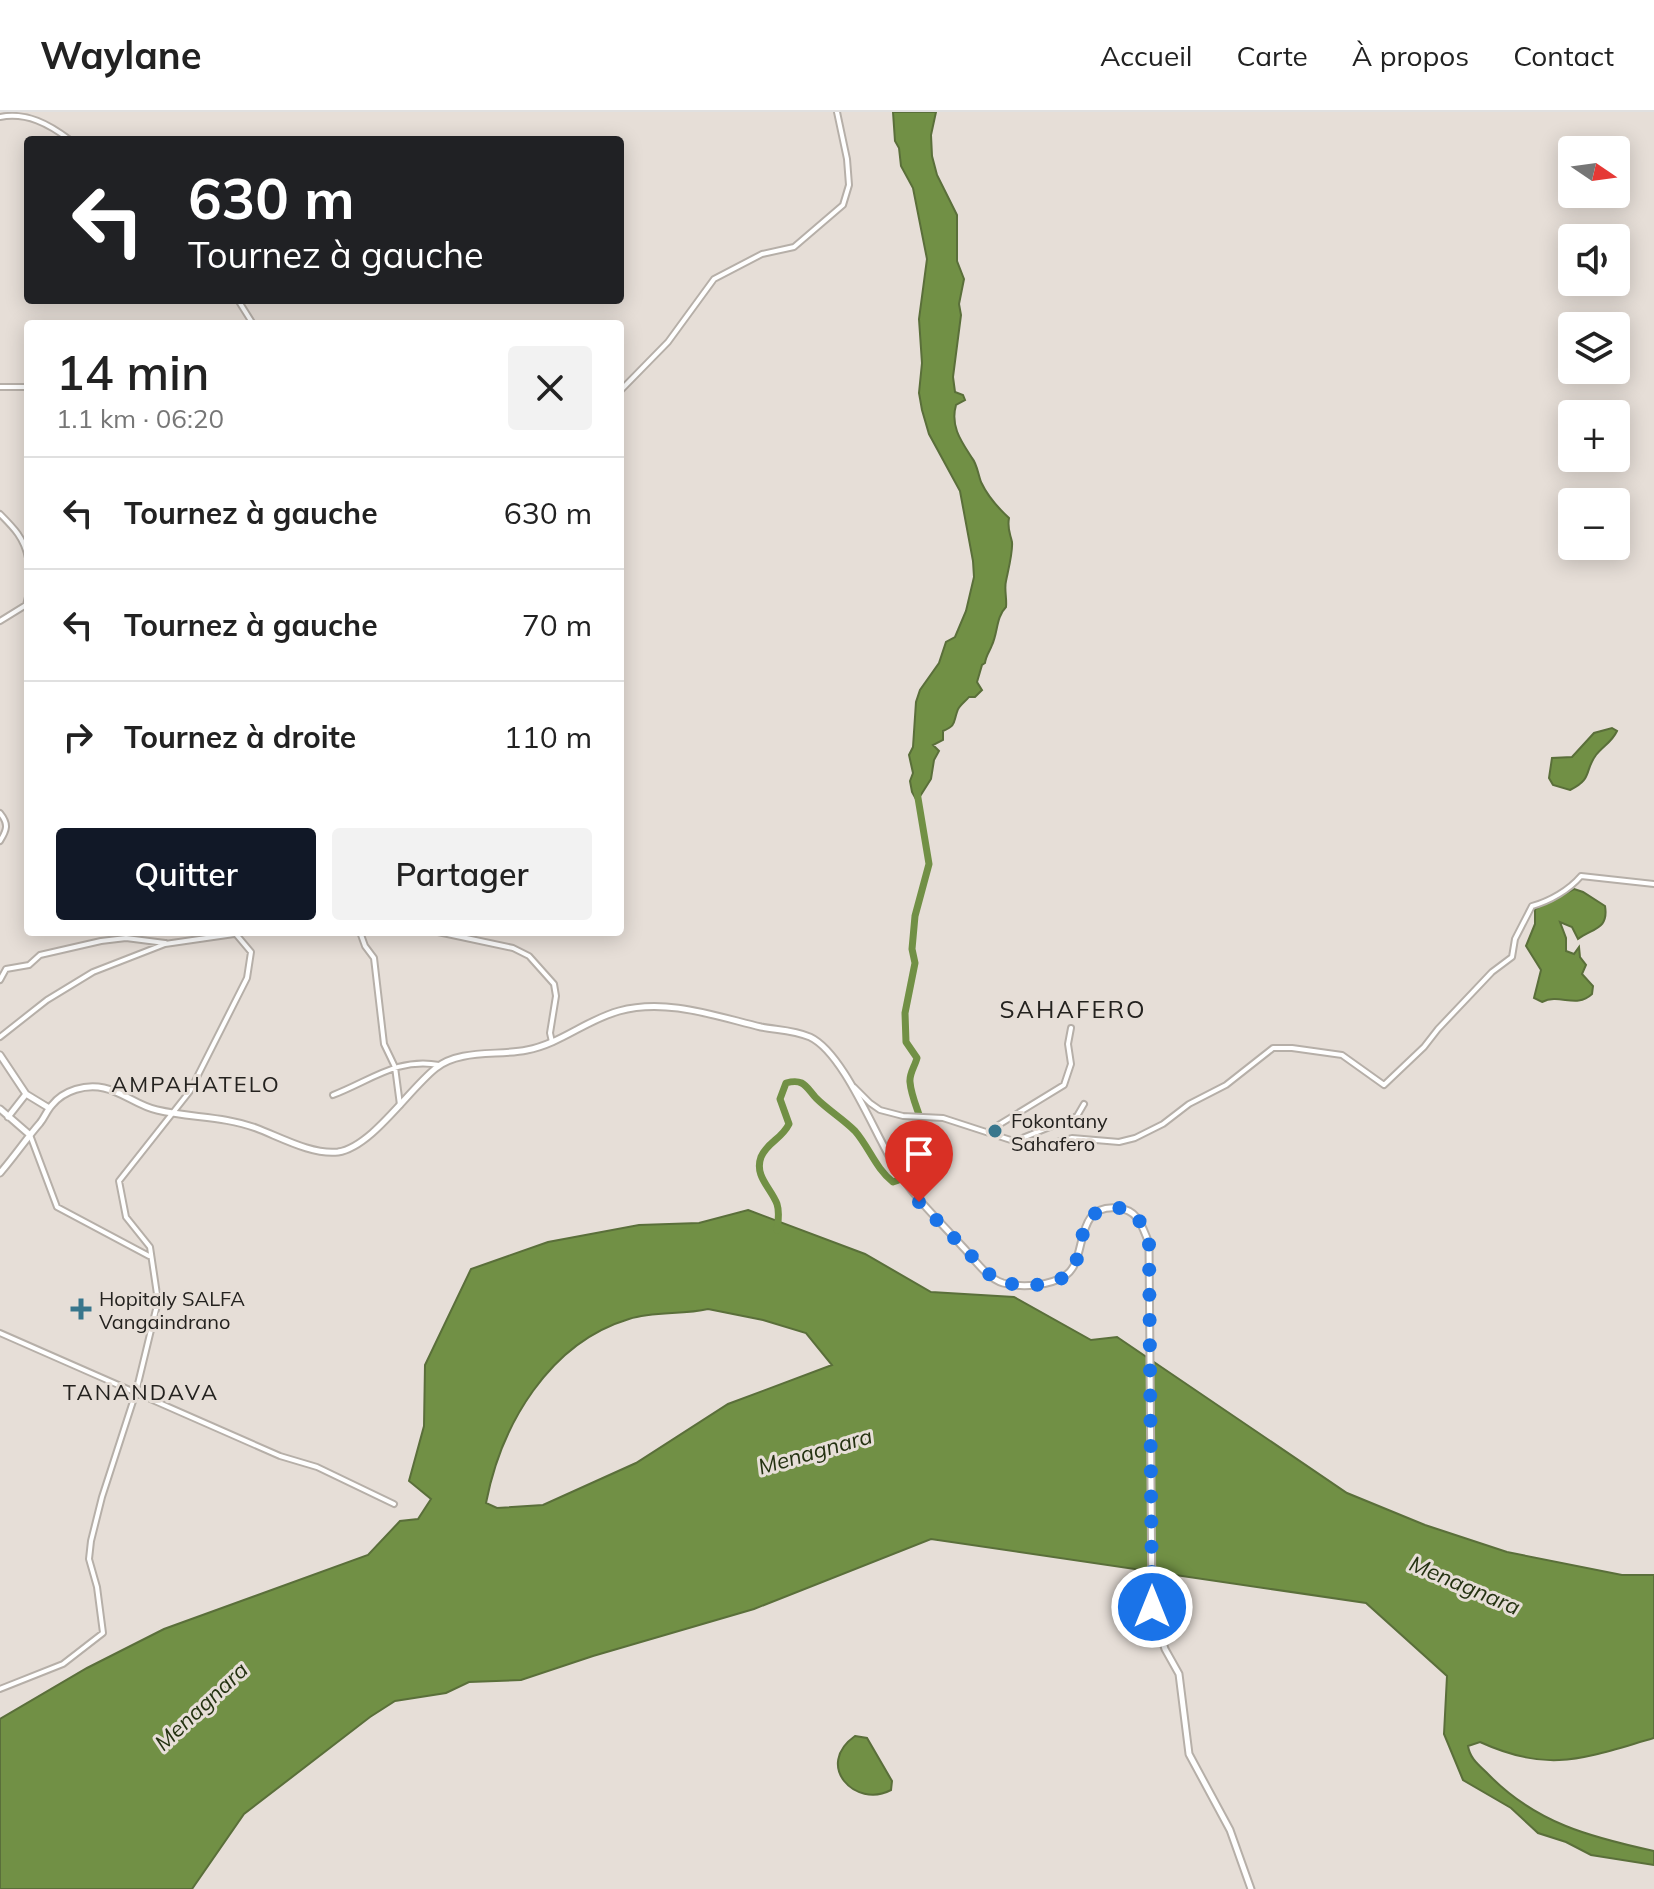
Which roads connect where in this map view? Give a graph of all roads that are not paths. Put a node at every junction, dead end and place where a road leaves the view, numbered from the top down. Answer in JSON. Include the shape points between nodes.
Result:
{"nodes":[{"id":1,"x":837,"y":112,"type":"edge"},
{"id":2,"x":0,"y":117,"type":"edge"},
{"id":3,"x":64,"y":136,"type":"edge"},
{"id":4,"x":0,"y":387,"type":"edge"},
{"id":5,"x":24,"y":387,"type":"edge"},
{"id":6,"x":624,"y":387,"type":"edge"},
{"id":7,"x":0,"y":514,"type":"edge"},
{"id":8,"x":24,"y":540,"type":"edge"},
{"id":9,"x":24,"y":606,"type":"edge"},
{"id":10,"x":0,"y":621,"type":"edge"},
{"id":11,"x":0,"y":813,"type":"edge"},
{"id":12,"x":0,"y":841,"type":"edge"},
{"id":13,"x":1654,"y":884,"type":"edge"},
{"id":14,"x":228,"y":936,"type":"edge"},
{"id":15,"x":238,"y":936,"type":"edge"},
{"id":16,"x":361,"y":936,"type":"edge"},
{"id":17,"x":457,"y":936,"type":"edge"},
{"id":18,"x":165,"y":944,"type":"junction"},
{"id":19,"x":0,"y":980,"type":"edge"},
{"id":20,"x":1071,"y":1028,"type":"dead end"},
{"id":21,"x":0,"y":1037,"type":"edge"},
{"id":22,"x":552,"y":1042,"type":"junction"},
{"id":23,"x":0,"y":1055,"type":"edge"},
{"id":24,"x":439,"y":1065,"type":"junction"},
{"id":25,"x":395,"y":1067,"type":"junction"},
{"id":26,"x":847,"y":1079,"type":"junction"},
{"id":27,"x":26,"y":1094,"type":"junction"},
{"id":28,"x":333,"y":1095,"type":"dead end"},
{"id":29,"x":1084,"y":1104,"type":"dead end"},
{"id":30,"x":400,"y":1105,"type":"junction"},
{"id":31,"x":49,"y":1108,"type":"junction"},
{"id":32,"x":0,"y":1109,"type":"edge"},
{"id":33,"x":172,"y":1113,"type":"junction"},
{"id":34,"x":8,"y":1117,"type":"junction"},
{"id":35,"x":987,"y":1132,"type":"junction"},
{"id":36,"x":30,"y":1135,"type":"junction"},
{"id":37,"x":1015,"y":1141,"type":"junction"},
{"id":38,"x":0,"y":1173,"type":"edge"},
{"id":39,"x":149,"y":1256,"type":"junction"},
{"id":40,"x":0,"y":1333,"type":"edge"},
{"id":41,"x":136,"y":1392,"type":"junction"},
{"id":42,"x":394,"y":1504,"type":"dead end"},
{"id":43,"x":0,"y":1689,"type":"edge"},
{"id":44,"x":1251,"y":1889,"type":"edge"}],
"edges":[{"from":1,"to":6,"type":"street","via":[[849,185],[843,205],[794,247],[762,254],[714,279],[668,342]]},
{"from":2,"to":3,"type":"street","via":[[36,118]]},
{"from":4,"to":5,"type":"street"},
{"from":7,"to":8,"type":"street"},
{"from":9,"to":10,"type":"street"},
{"from":11,"to":12,"type":"street","via":[[7,830]]},
{"from":13,"to":37,"type":"street","via":[[1581,876],[1532,906],[1512,957],[1384,1085],[1342,1055],[1273,1048],[1226,1085],[1135,1138],[1072,1138],[1041,1146]]},
{"from":14,"to":18,"type":"street"},
{"from":15,"to":33,"type":"street","via":[[251,952],[247,978],[190,1091]]},
{"from":16,"to":25,"type":"street","via":[[374,958],[384,1044]]},
{"from":17,"to":22,"type":"street","via":[[529,956],[554,984]]},
{"from":18,"to":19,"type":"street","via":[[101,941],[40,955],[29,965],[6,969]]},
{"from":18,"to":21,"type":"street","via":[[93,972]]},
{"from":20,"to":35,"type":"street","via":[[1071,1064],[1064,1085]]},
{"from":22,"to":24,"type":"main road"},
{"from":22,"to":26,"type":"main road","via":[[619,1011],[669,1007],[807,1036],[824,1046]]},
{"from":23,"to":27,"type":"main road"},
{"from":24,"to":25,"type":"street"},
{"from":24,"to":30,"type":"main road"},
{"from":25,"to":28,"type":"street"},
{"from":25,"to":30,"type":"street"},
{"from":26,"to":35,"type":"street","via":[[880,1110],[943,1118]]},
{"from":26,"to":44,"type":"main road","via":[[919,1202],[1001,1283],[1034,1286],[1068,1274],[1084,1226],[1097,1213],[1121,1208],[1139,1217],[1149,1243],[1152,1607],[1179,1674],[1189,1754],[1230,1830]]},
{"from":27,"to":31,"type":"main road"},
{"from":27,"to":34,"type":"main road"},
{"from":29,"to":37,"type":"street","via":[[1077,1116]]},
{"from":30,"to":33,"type":"main road","via":[[355,1146],[337,1152],[313,1149],[229,1119]]},
{"from":31,"to":33,"type":"main road","via":[[69,1092],[94,1086]]},
{"from":31,"to":36,"type":"main road"},
{"from":32,"to":34,"type":"main road"},
{"from":33,"to":39,"type":"street","via":[[119,1181],[126,1217],[147,1241]]},
{"from":34,"to":36,"type":"main road"},
{"from":35,"to":37,"type":"street"},
{"from":36,"to":38,"type":"main road"},
{"from":36,"to":39,"type":"street","via":[[57,1207]]},
{"from":39,"to":41,"type":"street","via":[[158,1308]]},
{"from":40,"to":41,"type":"street"},
{"from":41,"to":42,"type":"street"},
{"from":41,"to":43,"type":"street","via":[[90,1550],[103,1633],[63,1664]]}]}
